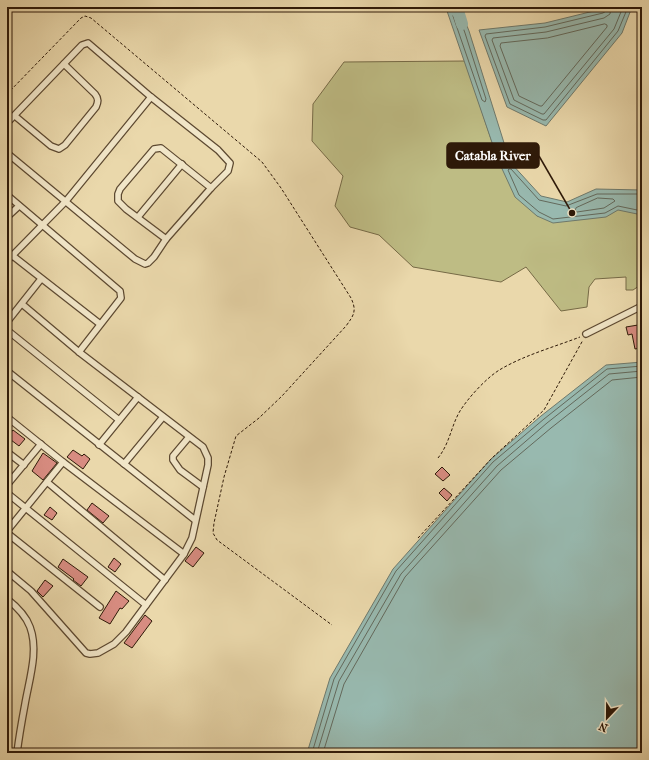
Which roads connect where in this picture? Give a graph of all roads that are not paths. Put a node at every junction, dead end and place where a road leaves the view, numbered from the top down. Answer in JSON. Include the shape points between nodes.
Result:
{"nodes":[{"id":1,"x":64,"y":64,"type":"junction"},
{"id":2,"x":151,"y":97,"type":"junction"},
{"id":3,"x":15,"y":116,"type":"junction"},
{"id":4,"x":7,"y":123,"type":"edge"},
{"id":5,"x":7,"y":153,"type":"edge"},
{"id":6,"x":182,"y":164,"type":"junction"},
{"id":7,"x":211,"y":188,"type":"junction"},
{"id":8,"x":7,"y":195,"type":"edge"},
{"id":9,"x":66,"y":201,"type":"junction"},
{"id":10,"x":19,"y":206,"type":"junction"},
{"id":11,"x":7,"y":217,"type":"edge"},
{"id":12,"x":138,"y":217,"type":"junction"},
{"id":13,"x":42,"y":225,"type":"junction"},
{"id":14,"x":166,"y":239,"type":"junction"},
{"id":15,"x":13,"y":256,"type":"junction"},
{"id":16,"x":7,"y":261,"type":"edge"},
{"id":17,"x":41,"y":279,"type":"junction"},
{"id":18,"x":22,"y":304,"type":"junction"},
{"id":19,"x":642,"y":306,"type":"edge"},
{"id":20,"x":7,"y":322,"type":"edge"},
{"id":21,"x":100,"y":324,"type":"junction"},
{"id":22,"x":7,"y":330,"type":"edge"},
{"id":23,"x":586,"y":334,"type":"road end"},
{"id":24,"x":79,"y":352,"type":"junction"},
{"id":25,"x":7,"y":371,"type":"edge"},
{"id":26,"x":138,"y":397,"type":"junction"},
{"id":27,"x":7,"y":417,"type":"edge"},
{"id":28,"x":163,"y":417,"type":"junction"},
{"id":29,"x":119,"y":420,"type":"junction"},
{"id":30,"x":189,"y":437,"type":"junction"},
{"id":31,"x":41,"y":444,"type":"junction"},
{"id":32,"x":99,"y":445,"type":"junction"},
{"id":33,"x":7,"y":452,"type":"edge"},
{"id":34,"x":64,"y":462,"type":"junction"},
{"id":35,"x":124,"y":464,"type":"junction"},
{"id":36,"x":24,"y":465,"type":"junction"},
{"id":37,"x":47,"y":482,"type":"junction"},
{"id":38,"x":7,"y":485,"type":"edge"},
{"id":39,"x":203,"y":486,"type":"junction"},
{"id":40,"x":7,"y":493,"type":"edge"},
{"id":41,"x":26,"y":508,"type":"junction"},
{"id":42,"x":195,"y":520,"type":"junction"},
{"id":43,"x":7,"y":532,"type":"edge"},
{"id":44,"x":184,"y":554,"type":"junction"},
{"id":45,"x":7,"y":571,"type":"edge"},
{"id":46,"x":165,"y":580,"type":"junction"},
{"id":47,"x":7,"y":599,"type":"edge"},
{"id":48,"x":146,"y":604,"type":"junction"},
{"id":49,"x":100,"y":607,"type":"dead end"},
{"id":50,"x":16,"y":753,"type":"edge"}],
"edges":[{"from":1,"to":2,"type":"street","via":[[82,45],[88,43]]},
{"from":1,"to":3,"type":"street"},
{"from":1,"to":3,"type":"street","via":[[98,98],[96,107],[65,145],[59,149],[51,146]]},
{"from":2,"to":7,"type":"street","via":[[218,150],[230,163],[228,171]]},
{"from":2,"to":9,"type":"street"},
{"from":3,"to":4,"type":"street"},
{"from":5,"to":9,"type":"street"},
{"from":6,"to":7,"type":"street"},
{"from":6,"to":12,"type":"street"},
{"from":6,"to":12,"type":"street","via":[[165,150],[154,149],[120,189],[118,201]]},
{"from":7,"to":14,"type":"street"},
{"from":8,"to":10,"type":"street"},
{"from":9,"to":13,"type":"street"},
{"from":9,"to":14,"type":"street","via":[[142,263],[148,263],[154,257]]},
{"from":10,"to":11,"type":"street"},
{"from":10,"to":13,"type":"street"},
{"from":12,"to":14,"type":"street"},
{"from":13,"to":15,"type":"street"},
{"from":13,"to":21,"type":"street","via":[[120,291],[121,298]]},
{"from":15,"to":16,"type":"street"},
{"from":15,"to":17,"type":"street"},
{"from":17,"to":18,"type":"street"},
{"from":17,"to":21,"type":"street"},
{"from":18,"to":20,"type":"street"},
{"from":18,"to":24,"type":"street"},
{"from":19,"to":23,"type":"street"},
{"from":21,"to":24,"type":"street"},
{"from":22,"to":29,"type":"street"},
{"from":24,"to":26,"type":"street"},
{"from":25,"to":32,"type":"street"},
{"from":26,"to":28,"type":"street"},
{"from":26,"to":29,"type":"street"},
{"from":27,"to":31,"type":"street"},
{"from":28,"to":30,"type":"street"},
{"from":28,"to":35,"type":"street"},
{"from":29,"to":32,"type":"street"},
{"from":30,"to":39,"type":"street","via":[[203,447],[208,458]]},
{"from":30,"to":39,"type":"street","via":[[173,456],[173,460],[180,470]]},
{"from":31,"to":34,"type":"street"},
{"from":31,"to":36,"type":"street"},
{"from":32,"to":35,"type":"street"},
{"from":33,"to":36,"type":"street"},
{"from":34,"to":37,"type":"street"},
{"from":34,"to":44,"type":"street"},
{"from":35,"to":42,"type":"street"},
{"from":36,"to":38,"type":"street"},
{"from":37,"to":41,"type":"street"},
{"from":37,"to":46,"type":"street"},
{"from":39,"to":42,"type":"street"},
{"from":40,"to":41,"type":"street"},
{"from":41,"to":43,"type":"street"},
{"from":41,"to":48,"type":"street"},
{"from":42,"to":44,"type":"street","via":[[192,538]]},
{"from":43,"to":49,"type":"street"},
{"from":44,"to":46,"type":"street"},
{"from":45,"to":48,"type":"street","via":[[31,591],[88,654],[98,653],[114,644]]},
{"from":46,"to":48,"type":"street"},
{"from":47,"to":50,"type":"street","via":[[22,613],[34,638]]}]}
